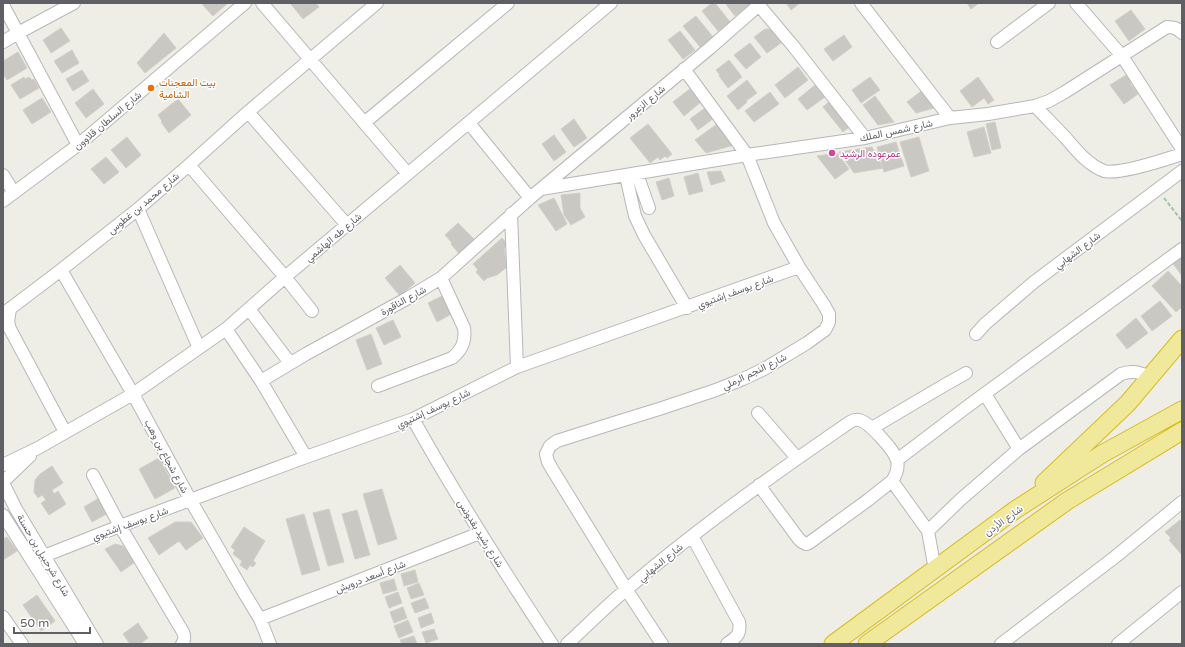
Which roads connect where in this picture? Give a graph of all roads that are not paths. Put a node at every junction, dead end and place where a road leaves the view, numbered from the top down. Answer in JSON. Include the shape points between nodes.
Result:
{"nodes":[{"id":1,"x":74,"y":3,"type":"edge"},
{"id":2,"x":245,"y":3,"type":"edge"},
{"id":3,"x":262,"y":3,"type":"edge"},
{"id":4,"x":377,"y":3,"type":"edge"},
{"id":5,"x":508,"y":3,"type":"edge"},
{"id":6,"x":611,"y":3,"type":"edge"},
{"id":7,"x":861,"y":3,"type":"edge"},
{"id":8,"x":1049,"y":3,"type":"edge"},
{"id":9,"x":1076,"y":3,"type":"edge"},
{"id":10,"x":758,"y":4,"type":"edge"},
{"id":11,"x":3,"y":5,"type":"edge"},
{"id":12,"x":18,"y":33,"type":"junction"},
{"id":13,"x":1182,"y":33,"type":"edge"},
{"id":14,"x":3,"y":42,"type":"edge"},
{"id":15,"x":997,"y":42,"type":"dead end"},
{"id":16,"x":1122,"y":56,"type":"junction"},
{"id":17,"x":309,"y":59,"type":"junction"},
{"id":18,"x":684,"y":69,"type":"junction"},
{"id":19,"x":1035,"y":106,"type":"junction"},
{"id":20,"x":248,"y":112,"type":"junction"},
{"id":21,"x":950,"y":118,"type":"junction"},
{"id":22,"x":364,"y":123,"type":"junction"},
{"id":23,"x":469,"y":124,"type":"junction"},
{"id":24,"x":865,"y":138,"type":"junction"},
{"id":25,"x":78,"y":145,"type":"junction"},
{"id":26,"x":1182,"y":149,"type":"edge"},
{"id":27,"x":1182,"y":154,"type":"edge"},
{"id":28,"x":747,"y":155,"type":"junction"},
{"id":29,"x":189,"y":165,"type":"junction"},
{"id":30,"x":1182,"y":171,"type":"edge"},
{"id":31,"x":408,"y":174,"type":"junction"},
{"id":32,"x":631,"y":175,"type":"junction"},
{"id":33,"x":3,"y":176,"type":"edge"},
{"id":34,"x":541,"y":189,"type":"junction"},
{"id":35,"x":14,"y":193,"type":"junction"},
{"id":36,"x":530,"y":198,"type":"junction"},
{"id":37,"x":3,"y":201,"type":"edge"},
{"id":38,"x":649,"y":208,"type":"dead end"},
{"id":39,"x":138,"y":209,"type":"junction"},
{"id":40,"x":511,"y":214,"type":"junction"},
{"id":41,"x":347,"y":226,"type":"junction"},
{"id":42,"x":1182,"y":249,"type":"edge"},
{"id":43,"x":799,"y":267,"type":"junction"},
{"id":44,"x":61,"y":270,"type":"junction"},
{"id":45,"x":285,"y":277,"type":"junction"},
{"id":46,"x":441,"y":278,"type":"junction"},
{"id":47,"x":687,"y":308,"type":"junction"},
{"id":48,"x":249,"y":309,"type":"junction"},
{"id":49,"x":312,"y":311,"type":"dead end"},
{"id":50,"x":7,"y":312,"type":"edge"},
{"id":51,"x":226,"y":329,"type":"junction"},
{"id":52,"x":976,"y":334,"type":"dead end"},
{"id":53,"x":1182,"y":339,"type":"edge"},
{"id":54,"x":199,"y":348,"type":"junction"},
{"id":55,"x":290,"y":363,"type":"junction"},
{"id":56,"x":517,"y":367,"type":"junction"},
{"id":57,"x":966,"y":373,"type":"dead end"},
{"id":58,"x":1150,"y":377,"type":"junction"},
{"id":59,"x":261,"y":380,"type":"junction"},
{"id":60,"x":378,"y":386,"type":"dead end"},
{"id":61,"x":133,"y":394,"type":"junction"},
{"id":62,"x":985,"y":394,"type":"junction"},
{"id":63,"x":1182,"y":410,"type":"edge"},
{"id":64,"x":758,"y":413,"type":"dead end"},
{"id":65,"x":413,"y":419,"type":"junction"},
{"id":66,"x":872,"y":428,"type":"junction"},
{"id":67,"x":1182,"y":431,"type":"edge"},
{"id":68,"x":65,"y":432,"type":"junction"},
{"id":69,"x":38,"y":448,"type":"junction"},
{"id":70,"x":1019,"y":450,"type":"junction"},
{"id":71,"x":306,"y":457,"type":"junction"},
{"id":72,"x":797,"y":458,"type":"junction"},
{"id":73,"x":897,"y":460,"type":"junction"},
{"id":74,"x":3,"y":465,"type":"edge"},
{"id":75,"x":93,"y":475,"type":"dead end"},
{"id":76,"x":4,"y":481,"type":"edge"},
{"id":77,"x":892,"y":481,"type":"junction"},
{"id":78,"x":758,"y":485,"type":"junction"},
{"id":79,"x":190,"y":500,"type":"junction"},
{"id":80,"x":1182,"y":502,"type":"edge"},
{"id":81,"x":1015,"y":510,"type":"junction"},
{"id":82,"x":3,"y":515,"type":"edge"},
{"id":83,"x":120,"y":526,"type":"junction"},
{"id":84,"x":928,"y":531,"type":"junction"},
{"id":85,"x":480,"y":532,"type":"junction"},
{"id":86,"x":692,"y":536,"type":"junction"},
{"id":87,"x":44,"y":556,"type":"junction"},
{"id":88,"x":935,"y":570,"type":"junction"},
{"id":89,"x":626,"y":589,"type":"junction"},
{"id":90,"x":1181,"y":596,"type":"edge"},
{"id":91,"x":3,"y":617,"type":"edge"},
{"id":92,"x":260,"y":619,"type":"junction"},
{"id":93,"x":183,"y":640,"type":"edge"},
{"id":94,"x":22,"y":644,"type":"edge"},
{"id":95,"x":85,"y":644,"type":"edge"},
{"id":96,"x":97,"y":644,"type":"edge"},
{"id":97,"x":270,"y":644,"type":"edge"},
{"id":98,"x":552,"y":644,"type":"edge"},
{"id":99,"x":567,"y":644,"type":"edge"},
{"id":100,"x":662,"y":644,"type":"edge"},
{"id":101,"x":727,"y":644,"type":"edge"},
{"id":102,"x":833,"y":644,"type":"edge"},
{"id":103,"x":867,"y":644,"type":"edge"},
{"id":104,"x":1001,"y":644,"type":"edge"},
{"id":105,"x":1118,"y":644,"type":"edge"}],
"edges":[{"from":1,"to":12,"type":"street"},
{"from":2,"to":25,"type":"street","name":"شارع السلطان قلاوون"},
{"from":3,"to":17,"type":"street"},
{"from":4,"to":17,"type":"street","name":"شارع محمد بن غطوس"},
{"from":5,"to":22,"type":"street"},
{"from":6,"to":23,"type":"street","name":"شارع طه الهاشمي"},
{"from":7,"to":21,"type":"street"},
{"from":8,"to":15,"type":"street"},
{"from":9,"to":16,"type":"street"},
{"from":10,"to":18,"type":"street","name":"شارع الزعرور"},
{"from":10,"to":24,"type":"street"},
{"from":11,"to":12,"type":"street"},
{"from":12,"to":14,"type":"street"},
{"from":12,"to":25,"type":"street"},
{"from":13,"to":16,"type":"street","name":"شارع شمس الملك","via":[[1179,29],[1167,27]]},
{"from":16,"to":19,"type":"street","name":"شارع شمس الملك","via":[[1065,92]]},
{"from":16,"to":26,"type":"street"},
{"from":17,"to":20,"type":"street","name":"شارع محمد بن غطوس"},
{"from":17,"to":22,"type":"street"},
{"from":18,"to":28,"type":"street","name":"شارع النجم الرملي"},
{"from":18,"to":34,"type":"street","name":"شارع الزعرور"},
{"from":19,"to":21,"type":"street","name":"شارع شمس الملك"},
{"from":19,"to":27,"type":"street","via":[[1084,158],[1105,171],[1125,170]]},
{"from":20,"to":29,"type":"street","name":"شارع محمد بن غطوس"},
{"from":20,"to":41,"type":"street"},
{"from":21,"to":24,"type":"street","name":"شارع شمس الملك"},
{"from":22,"to":31,"type":"street"},
{"from":23,"to":31,"type":"street","name":"شارع طه الهاشمي"},
{"from":23,"to":36,"type":"street"},
{"from":24,"to":28,"type":"street","name":"شارع شمس الملك"},
{"from":25,"to":35,"type":"street","name":"شارع السلطان قلاوون"},
{"from":28,"to":32,"type":"street","name":"شارع شمس الملك"},
{"from":28,"to":43,"type":"street","name":"شارع النجم الرملي","via":[[774,222]]},
{"from":29,"to":39,"type":"street","name":"شارع محمد بن غطوس"},
{"from":29,"to":45,"type":"street"},
{"from":30,"to":52,"type":"street","name":"شارع الشهابي","via":[[1034,282]]},
{"from":31,"to":41,"type":"street","name":"شارع طه الهاشمي"},
{"from":32,"to":34,"type":"street","name":"شارع شمس الملك"},
{"from":32,"to":38,"type":"street"},
{"from":32,"to":47,"type":"street","via":[[635,216]]},
{"from":33,"to":35,"type":"street"},
{"from":34,"to":36,"type":"street","name":"شارع الزعرور"},
{"from":35,"to":37,"type":"street","name":"شارع السلطان قلاوون"},
{"from":36,"to":40,"type":"street","name":"شارع الناقورة"},
{"from":39,"to":44,"type":"street","name":"شارع محمد بن غطوس"},
{"from":39,"to":54,"type":"street"},
{"from":40,"to":46,"type":"street","name":"شارع الناقورة"},
{"from":40,"to":56,"type":"street"},
{"from":41,"to":45,"type":"street","name":"شارع طه الهاشمي"},
{"from":42,"to":62,"type":"street"},
{"from":43,"to":47,"type":"street","name":"شارع يوسف إشتيوي"},
{"from":43,"to":89,"type":"street","name":"شارع النجم الرملي","via":[[829,314],[825,330],[807,343],[764,369],[716,390],[558,441],[550,446],[546,454],[548,462]]},
{"from":44,"to":50,"type":"street","name":"شارع محمد بن غطوس"},
{"from":44,"to":61,"type":"street","name":"شارع شجاع بن وهب"},
{"from":45,"to":48,"type":"street","name":"شارع طه الهاشمي"},
{"from":45,"to":49,"type":"street"},
{"from":46,"to":55,"type":"street","name":"شارع الناقورة"},
{"from":46,"to":60,"type":"street","via":[[464,328],[463,345],[452,358]]},
{"from":47,"to":56,"type":"street","name":"شارع يوسف إشتيوي"},
{"from":48,"to":51,"type":"street","name":"شارع طه الهاشمي"},
{"from":48,"to":55,"type":"street"},
{"from":50,"to":68,"type":"street","name":"شارع محمد بن غطوس","via":[[10,329]]},
{"from":51,"to":54,"type":"street","name":"شارع طه الهاشمي"},
{"from":51,"to":59,"type":"street"},
{"from":53,"to":58,"type":"highway"},
{"from":54,"to":61,"type":"street","name":"شارع طه الهاشمي"},
{"from":55,"to":59,"type":"street","name":"شارع الناقورة"},
{"from":56,"to":65,"type":"street","name":"شارع يوسف إشتيوي"},
{"from":57,"to":66,"type":"street"},
{"from":58,"to":70,"type":"street","via":[[1130,371],[1121,374]]},
{"from":58,"to":81,"type":"highway","via":[[1128,402]]},
{"from":59,"to":71,"type":"street"},
{"from":61,"to":68,"type":"street","name":"شارع طه الهاشمي"},
{"from":61,"to":79,"type":"street","name":"شارع شجاع بن وهب"},
{"from":62,"to":70,"type":"street"},
{"from":62,"to":73,"type":"street"},
{"from":63,"to":81,"type":"highway","name":"شارع الأردن","via":[[1102,454]]},
{"from":64,"to":72,"type":"street"},
{"from":65,"to":71,"type":"street","name":"شارع يوسف إشتيوي"},
{"from":65,"to":85,"type":"street","name":"شارع رشيد بقدونس"},
{"from":66,"to":72,"type":"street","name":"شارع الشهابي","via":[[863,421],[854,419]]},
{"from":66,"to":73,"type":"street","name":"شارع الشهابي"},
{"from":67,"to":103,"type":"highway","via":[[1067,501]]},
{"from":68,"to":69,"type":"street","name":"شارع طه الهاشمي"},
{"from":69,"to":74,"type":"street","name":"شارع طه الهاشمي"},
{"from":69,"to":76,"type":"street","name":"شارع طه الهاشمي"},
{"from":70,"to":84,"type":"street"},
{"from":71,"to":79,"type":"street","name":"شارع يوسف إشتيوي"},
{"from":72,"to":78,"type":"street","name":"شارع الشهابي"},
{"from":73,"to":77,"type":"street","via":[[897,471]]},
{"from":75,"to":83,"type":"street"},
{"from":76,"to":87,"type":"street","name":"شارع شرحبيل بن حسنة","via":[[16,509]]},
{"from":77,"to":78,"type":"street","via":[[809,544],[798,538]]},
{"from":77,"to":84,"type":"street"},
{"from":78,"to":86,"type":"street","name":"شارع الشهابي"},
{"from":79,"to":83,"type":"street","name":"شارع يوسف إشتيوي"},
{"from":79,"to":92,"type":"street","name":"شارع شجاع بن وهب"},
{"from":80,"to":104,"type":"street"},
{"from":81,"to":88,"type":"highway","name":"شارع الأردن"},
{"from":82,"to":95,"type":"street","name":"شارع شرحبيل بن حسنة"},
{"from":83,"to":87,"type":"street","name":"شارع يوسف إشتيوي"},
{"from":83,"to":93,"type":"street","via":[[183,632]]},
{"from":84,"to":88,"type":"street"},
{"from":85,"to":92,"type":"street","name":"شارع أسعد درويش"},
{"from":85,"to":98,"type":"street","name":"شارع رشيد بقدونس"},
{"from":86,"to":89,"type":"street","name":"شارع الشهابي"},
{"from":86,"to":101,"type":"street","via":[[739,622],[738,635]]},
{"from":87,"to":96,"type":"street","name":"شارع شرحبيل بن حسنة"},
{"from":88,"to":102,"type":"highway","name":"شارع الأردن"},
{"from":89,"to":99,"type":"street","name":"شارع الشهابي"},
{"from":89,"to":100,"type":"street"},
{"from":90,"to":105,"type":"street"},
{"from":91,"to":94,"type":"street"},
{"from":92,"to":97,"type":"street","name":"شارع شجاع بن وهب"}]}
